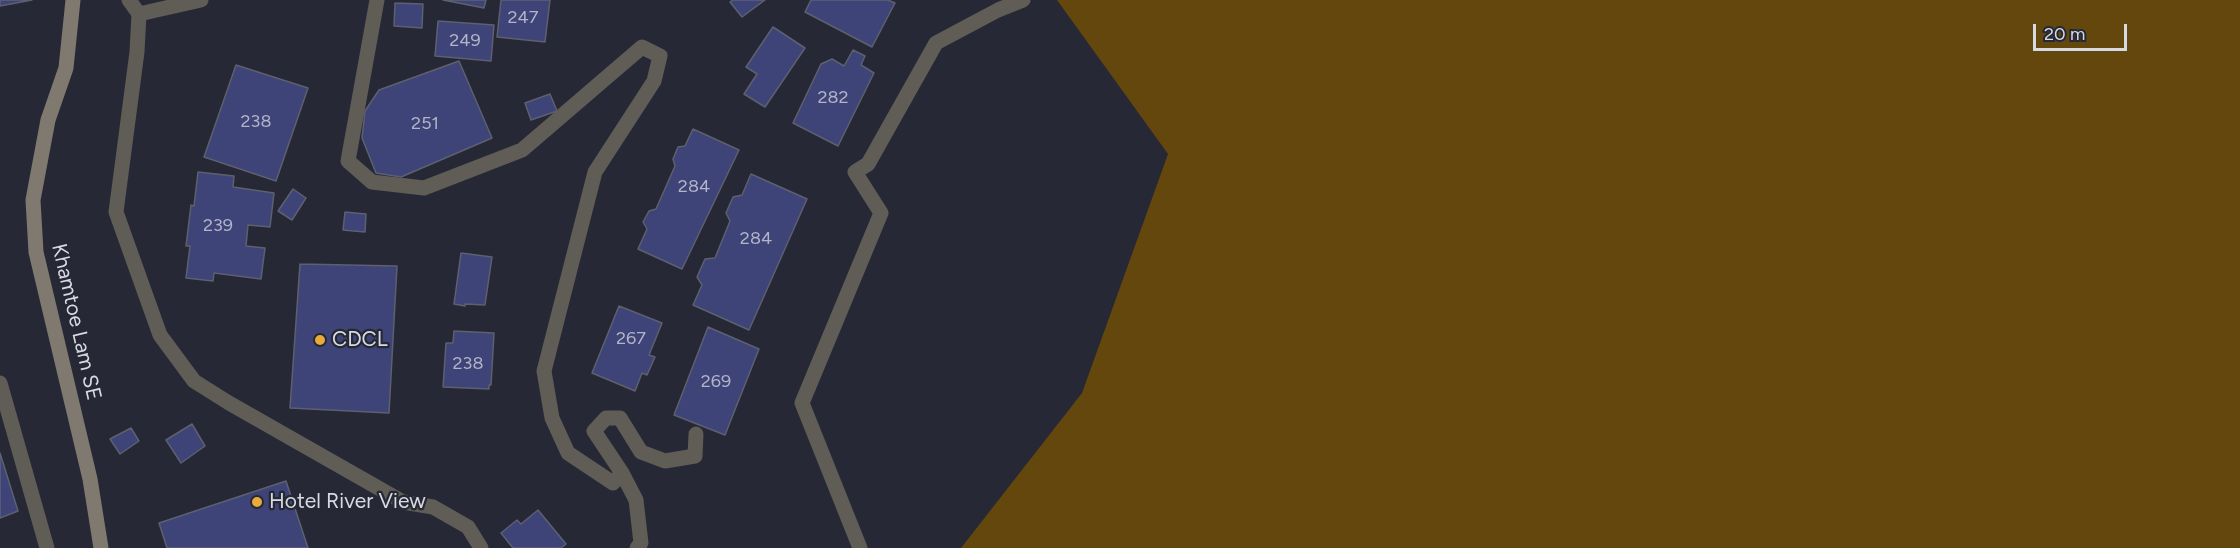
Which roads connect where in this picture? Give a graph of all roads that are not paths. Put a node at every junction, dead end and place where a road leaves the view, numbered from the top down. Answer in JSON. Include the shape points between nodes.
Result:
{"nodes":[{"id":1,"x":73,"y":0,"type":"edge"},
{"id":2,"x":129,"y":0,"type":"edge"},
{"id":3,"x":201,"y":0,"type":"edge"},
{"id":4,"x":377,"y":0,"type":"edge"},
{"id":5,"x":1023,"y":0,"type":"edge"},
{"id":6,"x":139,"y":14,"type":"junction"},
{"id":7,"x":0,"y":383,"type":"edge"},
{"id":8,"x":696,"y":434,"type":"dead end"},
{"id":9,"x":622,"y":473,"type":"junction"},
{"id":10,"x":47,"y":548,"type":"edge"},
{"id":11,"x":101,"y":548,"type":"edge"},
{"id":12,"x":482,"y":548,"type":"edge"},
{"id":13,"x":637,"y":548,"type":"edge"},
{"id":14,"x":861,"y":548,"type":"edge"}],
"edges":[{"from":1,"to":11,"type":"main road","name":"Khamtoe Lam SE","via":[[66,68],[48,120],[33,200],[36,252],[90,479]]},
{"from":2,"to":6,"type":"street"},
{"from":3,"to":6,"type":"street"},
{"from":4,"to":9,"type":"street","via":[[348,161],[372,182],[424,188],[522,150],[642,47],[660,56],[654,81],[595,172],[544,371],[552,418],[568,453],[613,483]]},
{"from":5,"to":14,"type":"street","via":[[936,43],[868,164],[855,172],[880,213],[802,403]]},
{"from":6,"to":12,"type":"street","via":[[116,213],[160,335],[194,381],[403,502],[433,507],[468,527]]},
{"from":7,"to":10,"type":"street"},
{"from":8,"to":9,"type":"street","via":[[694,456],[665,461],[641,452],[620,418],[606,418],[594,431]]},
{"from":9,"to":13,"type":"street","via":[[636,500],[641,543]]}]}
